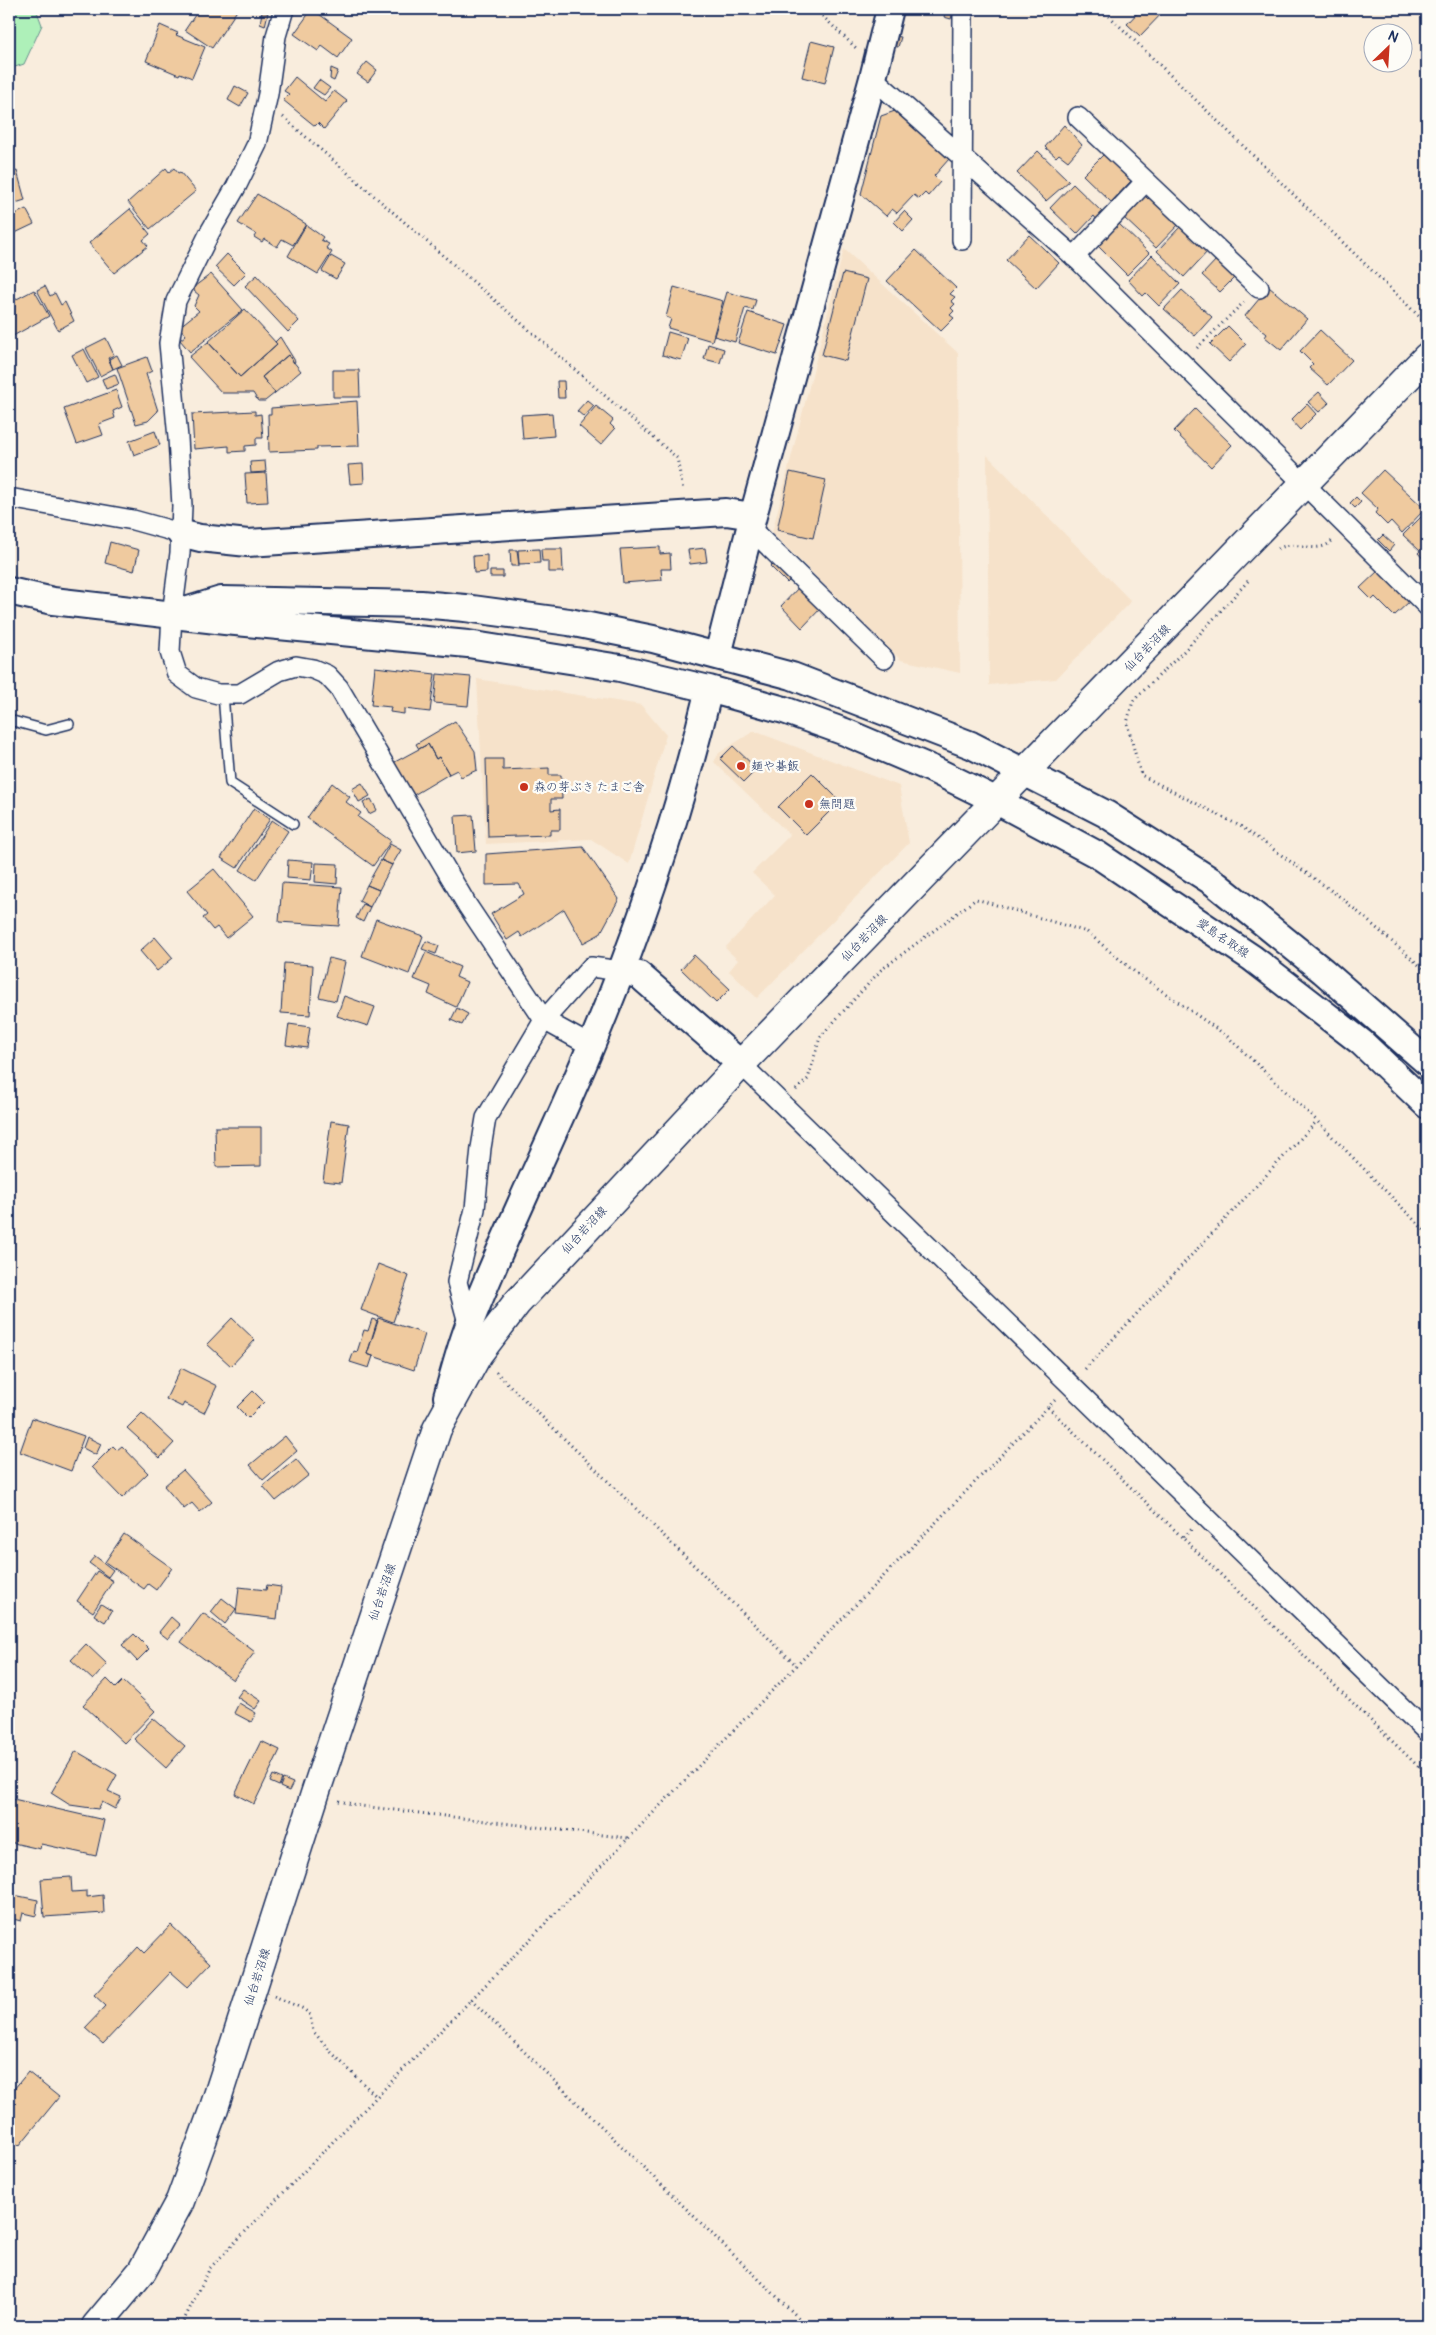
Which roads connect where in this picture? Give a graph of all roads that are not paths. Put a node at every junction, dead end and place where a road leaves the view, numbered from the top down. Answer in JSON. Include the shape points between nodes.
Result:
{"nodes":[{"id":1,"x":284,"y":9,"type":"edge"},
{"id":2,"x":890,"y":9,"type":"edge"},
{"id":3,"x":963,"y":9,"type":"edge"},
{"id":4,"x":873,"y":78,"type":"junction"},
{"id":5,"x":1078,"y":117,"type":"dead end"},
{"id":6,"x":962,"y":157,"type":"junction"},
{"id":7,"x":1146,"y":181,"type":"junction"},
{"id":8,"x":962,"y":240,"type":"dead end"},
{"id":9,"x":1074,"y":257,"type":"junction"},
{"id":10,"x":1259,"y":288,"type":"road end"},
{"id":11,"x":1427,"y":357,"type":"edge"},
{"id":12,"x":1306,"y":484,"type":"junction"},
{"id":13,"x":9,"y":498,"type":"edge"},
{"id":14,"x":751,"y":522,"type":"junction"},
{"id":15,"x":180,"y":532,"type":"junction"},
{"id":16,"x":9,"y":592,"type":"edge"},
{"id":17,"x":1427,"y":606,"type":"edge"},
{"id":18,"x":172,"y":615,"type":"junction"},
{"id":19,"x":718,"y":655,"type":"junction"},
{"id":20,"x":884,"y":659,"type":"dead end"},
{"id":21,"x":709,"y":689,"type":"junction"},
{"id":22,"x":224,"y":694,"type":"junction"},
{"id":23,"x":9,"y":720,"type":"edge"},
{"id":24,"x":69,"y":724,"type":"dead end"},
{"id":25,"x":1026,"y":772,"type":"junction"},
{"id":26,"x":997,"y":801,"type":"junction"},
{"id":27,"x":293,"y":824,"type":"dead end"},
{"id":28,"x":621,"y":971,"type":"junction"},
{"id":29,"x":544,"y":1020,"type":"junction"},
{"id":30,"x":591,"y":1046,"type":"junction"},
{"id":31,"x":1427,"y":1062,"type":"edge"},
{"id":32,"x":740,"y":1064,"type":"junction"},
{"id":33,"x":1427,"y":1105,"type":"edge"},
{"id":34,"x":469,"y":1326,"type":"junction"},
{"id":35,"x":478,"y":1354,"type":"junction"},
{"id":36,"x":438,"y":1429,"type":"junction"},
{"id":37,"x":1427,"y":1732,"type":"edge"},
{"id":38,"x":96,"y":2326,"type":"edge"}],
"edges":[{"from":1,"to":15,"type":"street","via":[[256,144],[176,301],[169,343],[182,506]]},
{"from":2,"to":4,"type":"street"},
{"from":3,"to":6,"type":"street"},
{"from":4,"to":6,"type":"street"},
{"from":4,"to":14,"type":"street"},
{"from":5,"to":7,"type":"street"},
{"from":6,"to":8,"type":"street"},
{"from":6,"to":9,"type":"street"},
{"from":7,"to":9,"type":"street"},
{"from":7,"to":10,"type":"street"},
{"from":9,"to":12,"type":"street"},
{"from":11,"to":12,"type":"main road","name":"仙台岩沼線"},
{"from":12,"to":17,"type":"street","via":[[1345,527]]},
{"from":12,"to":25,"type":"main road","name":"仙台岩沼線"},
{"from":13,"to":15,"type":"street","via":[[133,520]]},
{"from":14,"to":15,"type":"street","via":[[726,512],[248,544]]},
{"from":14,"to":19,"type":"street"},
{"from":14,"to":20,"type":"street"},
{"from":15,"to":18,"type":"street"},
{"from":16,"to":18,"type":"street","name":"愛島名取線","via":[[53,601]]},
{"from":18,"to":19,"type":"street","via":[[221,600],[421,604],[569,622],[653,638]]},
{"from":18,"to":21,"type":"street","name":"愛島名取線","via":[[468,644],[616,667]]},
{"from":18,"to":22,"type":"street","via":[[170,652],[177,674],[196,688]]},
{"from":19,"to":25,"type":"street","via":[[792,676],[866,703],[972,745]]},
{"from":21,"to":26,"type":"street","name":"愛島名取線","via":[[784,710],[845,732]]},
{"from":21,"to":28,"type":"street","via":[[674,819]]},
{"from":22,"to":27,"type":"lane","via":[[230,783]]},
{"from":22,"to":29,"type":"street","via":[[240,694],[279,671],[296,666],[313,668],[327,675],[339,688],[467,905]]},
{"from":23,"to":24,"type":"lane","via":[[46,730]]},
{"from":25,"to":26,"type":"main road","name":"仙台岩沼線"},
{"from":25,"to":31,"type":"street","via":[[1106,814],[1212,882],[1323,971]]},
{"from":26,"to":32,"type":"main road","name":"仙台岩沼線"},
{"from":26,"to":33,"type":"street","name":"愛島名取線","via":[[1098,855],[1252,958],[1361,1042]]},
{"from":28,"to":29,"type":"street","via":[[591,967]]},
{"from":28,"to":30,"type":"street"},
{"from":28,"to":32,"type":"street","via":[[639,975]]},
{"from":29,"to":30,"type":"street"},
{"from":29,"to":34,"type":"street","via":[[486,1118],[474,1209],[457,1282]]},
{"from":30,"to":34,"type":"street"},
{"from":32,"to":35,"type":"main road","name":"仙台岩沼線","via":[[516,1304]]},
{"from":32,"to":37,"type":"street"},
{"from":34,"to":35,"type":"street"},
{"from":34,"to":36,"type":"street"},
{"from":35,"to":36,"type":"main road","name":"仙台岩沼線"},
{"from":36,"to":38,"type":"main road","name":"仙台岩沼線","via":[[314,1794],[213,2111],[180,2201],[142,2271]]}]}
